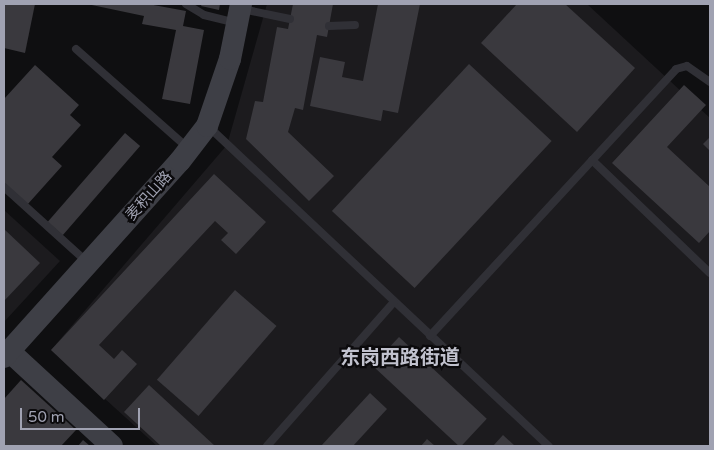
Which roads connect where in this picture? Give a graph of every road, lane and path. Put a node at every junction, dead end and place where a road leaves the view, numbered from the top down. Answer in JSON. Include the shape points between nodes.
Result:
{"nodes":[{"id":1,"x":186,"y":4,"type":"edge"},
{"id":2,"x":240,"y":12,"type":"edge"},
{"id":3,"x":290,"y":19,"type":"dead end"},
{"id":4,"x":355,"y":25,"type":"dead end"},
{"id":5,"x":329,"y":26,"type":"dead end"},
{"id":6,"x":76,"y":50,"type":"dead end"},
{"id":7,"x":710,"y":82,"type":"edge"},
{"id":8,"x":207,"y":126,"type":"junction"},
{"id":9,"x":190,"y":149,"type":"junction"},
{"id":10,"x":592,"y":160,"type":"junction"},
{"id":11,"x":4,"y":187,"type":"edge"},
{"id":12,"x":88,"y":263,"type":"junction"},
{"id":13,"x":709,"y":268,"type":"edge"},
{"id":14,"x":394,"y":302,"type":"junction"},
{"id":15,"x":430,"y":336,"type":"junction"},
{"id":16,"x":7,"y":354,"type":"edge"},
{"id":17,"x":112,"y":446,"type":"edge"},
{"id":18,"x":267,"y":446,"type":"edge"},
{"id":19,"x":549,"y":446,"type":"edge"}],
"edges":[{"from":1,"to":2,"type":"lane","via":[[204,15]]},
{"from":2,"to":3,"type":"lane"},
{"from":2,"to":8,"type":"street","name":"麦积山路","via":[[230,59]]},
{"from":4,"to":5,"type":"lane"},
{"from":6,"to":9,"type":"lane"},
{"from":7,"to":10,"type":"lane","via":[[687,66],[676,69]]},
{"from":8,"to":9,"type":"street","name":"麦积山路"},
{"from":8,"to":14,"type":"lane"},
{"from":9,"to":12,"type":"street","name":"麦积山路"},
{"from":10,"to":13,"type":"lane"},
{"from":10,"to":15,"type":"lane"},
{"from":11,"to":12,"type":"lane"},
{"from":12,"to":16,"type":"street","name":"麦积山路"},
{"from":14,"to":15,"type":"lane"},
{"from":14,"to":18,"type":"lane"},
{"from":15,"to":19,"type":"lane"},
{"from":16,"to":17,"type":"street"}]}
